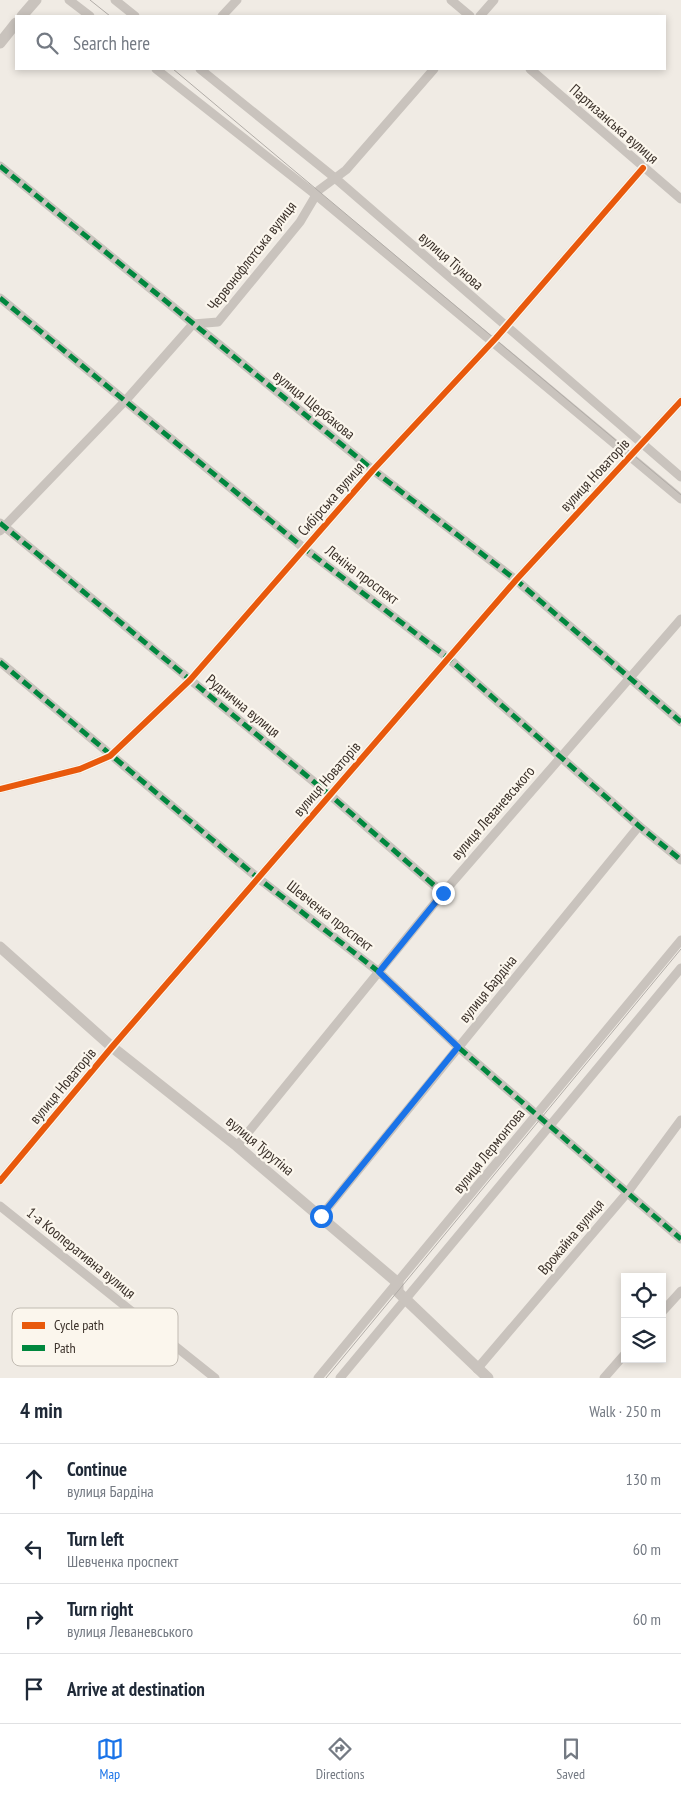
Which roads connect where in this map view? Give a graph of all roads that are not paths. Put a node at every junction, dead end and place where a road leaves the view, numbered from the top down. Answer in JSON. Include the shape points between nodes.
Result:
{"nodes":[{"id":1,"x":36,"y":0,"type":"edge"},
{"id":2,"x":69,"y":0,"type":"edge"},
{"id":3,"x":115,"y":0,"type":"edge"},
{"id":4,"x":238,"y":0,"type":"edge"},
{"id":5,"x":451,"y":0,"type":"edge"},
{"id":6,"x":494,"y":0,"type":"edge"},
{"id":7,"x":23,"y":15,"type":"edge"},
{"id":8,"x":89,"y":15,"type":"edge"},
{"id":9,"x":134,"y":15,"type":"edge"},
{"id":10,"x":223,"y":15,"type":"edge"},
{"id":11,"x":469,"y":15,"type":"edge"},
{"id":12,"x":481,"y":15,"type":"edge"},
{"id":13,"x":15,"y":25,"type":"edge"},
{"id":14,"x":0,"y":43,"type":"edge"},
{"id":15,"x":157,"y":70,"type":"edge"},
{"id":16,"x":201,"y":70,"type":"edge"},
{"id":17,"x":433,"y":70,"type":"edge"},
{"id":18,"x":531,"y":70,"type":"edge"},
{"id":19,"x":0,"y":166,"type":"edge"},
{"id":20,"x":643,"y":168,"type":"junction"},
{"id":21,"x":335,"y":178,"type":"junction"},
{"id":22,"x":316,"y":195,"type":"junction"},
{"id":23,"x":681,"y":199,"type":"edge"},
{"id":24,"x":0,"y":298,"type":"edge"},
{"id":25,"x":193,"y":324,"type":"junction"},
{"id":26,"x":506,"y":327,"type":"junction"},
{"id":27,"x":491,"y":341,"type":"junction"},
{"id":28,"x":126,"y":400,"type":"junction"},
{"id":29,"x":681,"y":401,"type":"edge"},
{"id":30,"x":641,"y":443,"type":"junction"},
{"id":31,"x":629,"y":456,"type":"junction"},
{"id":32,"x":372,"y":470,"type":"junction"},
{"id":33,"x":681,"y":476,"type":"edge"},
{"id":34,"x":681,"y":499,"type":"edge"},
{"id":35,"x":1,"y":527,"type":"edge"},
{"id":36,"x":305,"y":549,"type":"junction"},
{"id":37,"x":516,"y":580,"type":"junction"},
{"id":38,"x":681,"y":619,"type":"edge"},
{"id":39,"x":448,"y":658,"type":"junction"},
{"id":40,"x":0,"y":662,"type":"edge"},
{"id":41,"x":630,"y":676,"type":"junction"},
{"id":42,"x":190,"y":680,"type":"junction"},
{"id":43,"x":681,"y":722,"type":"edge"},
{"id":44,"x":110,"y":756,"type":"junction"},
{"id":45,"x":561,"y":756,"type":"junction"},
{"id":46,"x":0,"y":789,"type":"edge"},
{"id":47,"x":330,"y":795,"type":"junction"},
{"id":48,"x":639,"y":826,"type":"junction"},
{"id":49,"x":681,"y":860,"type":"edge"},
{"id":50,"x":258,"y":878,"type":"junction"},
{"id":51,"x":443,"y":893,"type":"junction"},
{"id":52,"x":681,"y":940,"type":"edge"},
{"id":53,"x":0,"y":947,"type":"edge"},
{"id":54,"x":681,"y":968,"type":"edge"},
{"id":55,"x":379,"y":972,"type":"junction"},
{"id":56,"x":112,"y":1047,"type":"junction"},
{"id":57,"x":458,"y":1047,"type":"junction"},
{"id":58,"x":537,"y":1114,"type":"junction"},
{"id":59,"x":681,"y":1120,"type":"edge"},
{"id":60,"x":550,"y":1126,"type":"junction"},
{"id":61,"x":238,"y":1146,"type":"junction"},
{"id":62,"x":0,"y":1181,"type":"edge"},
{"id":63,"x":627,"y":1193,"type":"junction"},
{"id":64,"x":0,"y":1206,"type":"edge"},
{"id":65,"x":321,"y":1216,"type":"junction"},
{"id":66,"x":681,"y":1239,"type":"edge"},
{"id":67,"x":398,"y":1283,"type":"junction"},
{"id":68,"x":681,"y":1291,"type":"edge"},
{"id":69,"x":406,"y":1299,"type":"junction"},
{"id":70,"x":128,"y":1308,"type":"edge"},
{"id":71,"x":666,"y":1308,"type":"edge"},
{"id":72,"x":178,"y":1348,"type":"edge"},
{"id":73,"x":621,"y":1359,"type":"edge"},
{"id":74,"x":477,"y":1369,"type":"junction"},
{"id":75,"x":215,"y":1378,"type":"edge"},
{"id":76,"x":318,"y":1378,"type":"edge"},
{"id":77,"x":340,"y":1378,"type":"edge"},
{"id":78,"x":488,"y":1378,"type":"edge"},
{"id":79,"x":604,"y":1378,"type":"edge"}],
"edges":[{"from":1,"to":7,"type":"street"},
{"from":2,"to":8,"type":"street"},
{"from":3,"to":9,"type":"street"},
{"from":4,"to":10,"type":"street"},
{"from":5,"to":11,"type":"street"},
{"from":6,"to":12,"type":"street"},
{"from":13,"to":14,"type":"street"},
{"from":15,"to":22,"type":"street"},
{"from":16,"to":21,"type":"street","name":"вулиця Тіунова"},
{"from":17,"to":21,"type":"street","name":"Червонофлотська вулиця","via":[[346,170]]},
{"from":18,"to":20,"type":"street","name":"Партизанська вулиця"},
{"from":19,"to":25,"type":"street","name":"вулиця Щербакова"},
{"from":20,"to":23,"type":"street","name":"Партизанська вулиця"},
{"from":20,"to":26,"type":"street","name":"Сибірська вулиця"},
{"from":21,"to":22,"type":"street","name":"Червонофлотська вулиця"},
{"from":21,"to":26,"type":"street","name":"вулиця Тіунова"},
{"from":22,"to":25,"type":"street","name":"Червонофлотська вулиця","via":[[300,222],[218,322]]},
{"from":22,"to":27,"type":"street"},
{"from":24,"to":28,"type":"street","name":"Леніна проспект"},
{"from":25,"to":28,"type":"street"},
{"from":25,"to":32,"type":"street","name":"вулиця Щербакова"},
{"from":26,"to":27,"type":"street","name":"Сибірська вулиця"},
{"from":26,"to":30,"type":"street","name":"вулиця Тіунова"},
{"from":27,"to":31,"type":"street"},
{"from":27,"to":32,"type":"street","name":"Сибірська вулиця"},
{"from":28,"to":35,"type":"street"},
{"from":28,"to":36,"type":"street","name":"Леніна проспект"},
{"from":29,"to":30,"type":"street","name":"вулиця Новаторів"},
{"from":30,"to":31,"type":"street","name":"вулиця Новаторів"},
{"from":30,"to":33,"type":"street","name":"вулиця Тіунова"},
{"from":31,"to":34,"type":"street"},
{"from":31,"to":37,"type":"street","name":"вулиця Новаторів"},
{"from":32,"to":36,"type":"street","name":"Сибірська вулиця"},
{"from":32,"to":37,"type":"street","name":"вулиця Щербакова"},
{"from":35,"to":42,"type":"street","name":"Руднична вулиця"},
{"from":36,"to":39,"type":"street","name":"Леніна проспект"},
{"from":36,"to":42,"type":"street","name":"Сибірська вулиця"},
{"from":37,"to":39,"type":"street","name":"вулиця Новаторів"},
{"from":37,"to":41,"type":"street","name":"вулиця Щербакова"},
{"from":38,"to":41,"type":"street","name":"вулиця Леваневського"},
{"from":39,"to":45,"type":"street","name":"Леніна проспект"},
{"from":39,"to":47,"type":"street","name":"вулиця Новаторів"},
{"from":40,"to":44,"type":"street","name":"Шевченка проспект"},
{"from":41,"to":43,"type":"street","name":"вулиця Щербакова"},
{"from":41,"to":45,"type":"street","name":"вулиця Леваневського"},
{"from":42,"to":44,"type":"street","name":"Сибірська вулиця"},
{"from":42,"to":47,"type":"street","name":"Руднична вулиця"},
{"from":44,"to":46,"type":"street","name":"Сибірська вулиця","via":[[80,769]]},
{"from":44,"to":50,"type":"street","name":"Шевченка проспект"},
{"from":45,"to":48,"type":"street","name":"Леніна проспект"},
{"from":45,"to":51,"type":"street","name":"вулиця Леваневського"},
{"from":47,"to":50,"type":"street","name":"вулиця Новаторів"},
{"from":47,"to":51,"type":"street","name":"Руднична вулиця"},
{"from":48,"to":49,"type":"street","name":"Леніна проспект"},
{"from":48,"to":57,"type":"street","name":"вулиця Бардіна"},
{"from":50,"to":55,"type":"street","name":"Шевченка проспект"},
{"from":50,"to":56,"type":"street","name":"вулиця Новаторів"},
{"from":51,"to":55,"type":"street","name":"вулиця Леваневського"},
{"from":52,"to":58,"type":"street","name":"вулиця Лермонтова"},
{"from":53,"to":56,"type":"street","name":"вулиця Турутіна"},
{"from":54,"to":60,"type":"street","name":"вулиця Лермонтова"},
{"from":55,"to":57,"type":"street","name":"Шевченка проспект"},
{"from":55,"to":61,"type":"street","name":"вулиця Леваневського"},
{"from":56,"to":61,"type":"street","name":"вулиця Турутіна"},
{"from":56,"to":62,"type":"street","name":"вулиця Новаторів"},
{"from":57,"to":58,"type":"street","name":"Шевченка проспект"},
{"from":57,"to":65,"type":"street","name":"вулиця Бардіна"},
{"from":58,"to":60,"type":"street","name":"Шевченка проспект"},
{"from":58,"to":67,"type":"street","name":"вулиця Лермонтова"},
{"from":59,"to":63,"type":"street","name":"Врожайна вулиця"},
{"from":60,"to":63,"type":"street","name":"Шевченка проспект"},
{"from":60,"to":69,"type":"street","name":"вулиця Лермонтова"},
{"from":61,"to":65,"type":"street","name":"вулиця Турутіна"},
{"from":63,"to":66,"type":"street","name":"Шевченка проспект"},
{"from":63,"to":74,"type":"street","name":"Врожайна вулиця"},
{"from":64,"to":70,"type":"street","name":"1-а Кооперативна вулиця"},
{"from":65,"to":67,"type":"street","name":"вулиця Турутіна"},
{"from":67,"to":69,"type":"street","name":"вулиця Турутіна","via":[[398,1292]]},
{"from":67,"to":76,"type":"street","name":"вулиця Лермонтова"},
{"from":68,"to":71,"type":"street"},
{"from":69,"to":74,"type":"street","name":"вулиця Турутіна"},
{"from":69,"to":77,"type":"street","name":"вулиця Лермонтова"},
{"from":72,"to":75,"type":"street","name":"1-а Кооперативна вулиця"},
{"from":73,"to":79,"type":"street"},
{"from":74,"to":78,"type":"street","name":"вулиця Турутіна"}]}
